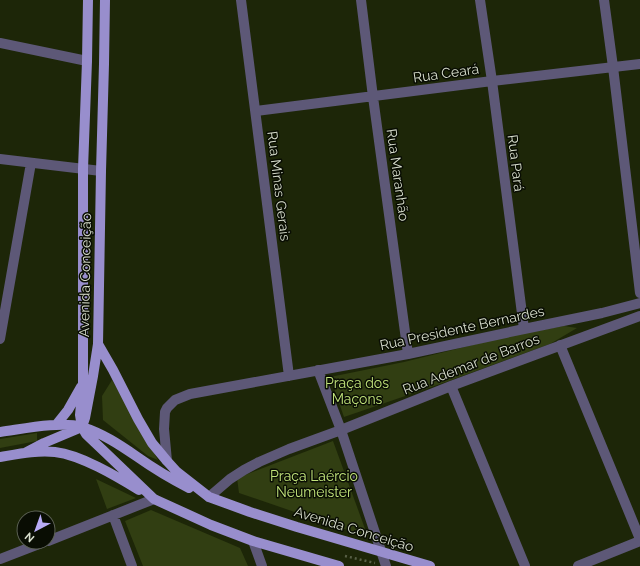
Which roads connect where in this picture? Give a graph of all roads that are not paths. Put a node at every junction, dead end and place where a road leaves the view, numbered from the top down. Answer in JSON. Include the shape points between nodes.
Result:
{"nodes":[{"id":1,"x":88,"y":0,"type":"edge"},
{"id":2,"x":105,"y":0,"type":"edge"},
{"id":3,"x":241,"y":0,"type":"edge"},
{"id":4,"x":361,"y":0,"type":"edge"},
{"id":5,"x":480,"y":0,"type":"edge"},
{"id":6,"x":604,"y":0,"type":"edge"},
{"id":7,"x":0,"y":43,"type":"edge"},
{"id":8,"x":87,"y":60,"type":"junction"},
{"id":9,"x":640,"y":64,"type":"edge"},
{"id":10,"x":613,"y":67,"type":"junction"},
{"id":11,"x":492,"y":81,"type":"junction"},
{"id":12,"x":373,"y":97,"type":"junction"},
{"id":13,"x":256,"y":111,"type":"junction"},
{"id":14,"x":0,"y":159,"type":"edge"},
{"id":15,"x":31,"y":163,"type":"junction"},
{"id":16,"x":83,"y":169,"type":"junction"},
{"id":17,"x":101,"y":171,"type":"junction"},
{"id":18,"x":640,"y":293,"type":"edge"},
{"id":19,"x":640,"y":304,"type":"edge"},
{"id":20,"x":640,"y":316,"type":"edge"},
{"id":21,"x":524,"y":329,"type":"junction"},
{"id":22,"x":0,"y":339,"type":"edge"},
{"id":23,"x":98,"y":344,"type":"junction"},
{"id":24,"x":560,"y":344,"type":"junction"},
{"id":25,"x":408,"y":354,"type":"junction"},
{"id":26,"x":318,"y":370,"type":"junction"},
{"id":27,"x":289,"y":376,"type":"junction"},
{"id":28,"x":83,"y":383,"type":"junction"},
{"id":29,"x":452,"y":386,"type":"junction"},
{"id":30,"x":56,"y":425,"type":"junction"},
{"id":31,"x":82,"y":427,"type":"junction"},
{"id":32,"x":341,"y":430,"type":"junction"},
{"id":33,"x":0,"y":432,"type":"edge"},
{"id":34,"x":25,"y":453,"type":"junction"},
{"id":35,"x":0,"y":457,"type":"edge"},
{"id":36,"x":167,"y":461,"type":"junction"},
{"id":37,"x":209,"y":497,"type":"junction"},
{"id":38,"x":154,"y":498,"type":"junction"},
{"id":39,"x":113,"y":515,"type":"junction"},
{"id":40,"x":56,"y":538,"type":"edge"},
{"id":41,"x":640,"y":540,"type":"edge"},
{"id":42,"x":253,"y":541,"type":"junction"},
{"id":43,"x":23,"y":550,"type":"edge"},
{"id":44,"x":381,"y":551,"type":"junction"},
{"id":45,"x":0,"y":559,"type":"edge"},
{"id":46,"x":2,"y":566,"type":"edge"},
{"id":47,"x":132,"y":566,"type":"edge"},
{"id":48,"x":262,"y":566,"type":"edge"},
{"id":49,"x":339,"y":566,"type":"edge"},
{"id":50,"x":386,"y":566,"type":"edge"},
{"id":51,"x":430,"y":566,"type":"edge"},
{"id":52,"x":525,"y":566,"type":"edge"},
{"id":53,"x":578,"y":566,"type":"edge"}],
"edges":[{"from":1,"to":8,"type":"main road","name":"Avenida Conceição"},
{"from":2,"to":17,"type":"main road","name":"Avenida Conceição"},
{"from":3,"to":13,"type":"street","name":"Rua Minas Gerais"},
{"from":4,"to":12,"type":"street","name":"Rua Maranhão"},
{"from":5,"to":11,"type":"street","name":"Rua Pará"},
{"from":6,"to":10,"type":"street"},
{"from":7,"to":8,"type":"street"},
{"from":8,"to":16,"type":"main road","name":"Avenida Conceição"},
{"from":9,"to":10,"type":"street","name":"Rua Ceará"},
{"from":10,"to":11,"type":"street","name":"Rua Ceará"},
{"from":10,"to":18,"type":"street"},
{"from":11,"to":12,"type":"street","name":"Rua Ceará"},
{"from":11,"to":21,"type":"street","name":"Rua Pará"},
{"from":12,"to":13,"type":"street","name":"Rua Ceará"},
{"from":12,"to":25,"type":"street","name":"Rua Maranhão"},
{"from":13,"to":27,"type":"street","name":"Rua Minas Gerais"},
{"from":14,"to":15,"type":"street"},
{"from":15,"to":16,"type":"street"},
{"from":15,"to":22,"type":"street"},
{"from":16,"to":17,"type":"street"},
{"from":16,"to":28,"type":"main road","name":"Avenida Conceição"},
{"from":17,"to":23,"type":"main road","name":"Avenida Conceição"},
{"from":19,"to":21,"type":"street","name":"Rua Presidente Bernardes"},
{"from":20,"to":24,"type":"street","name":"Rua Ademar de Barros"},
{"from":21,"to":25,"type":"street","name":"Rua Presidente Bernardes"},
{"from":23,"to":31,"type":"main road"},
{"from":23,"to":36,"type":"main road","name":"Avenida Conceição","via":[[152,443]]},
{"from":24,"to":29,"type":"street","name":"Rua Ademar de Barros"},
{"from":24,"to":41,"type":"street"},
{"from":25,"to":26,"type":"street","name":"Rua Presidente Bernardes"},
{"from":26,"to":27,"type":"street","name":"Rua Presidente Bernardes"},
{"from":26,"to":32,"type":"street"},
{"from":27,"to":36,"type":"street","name":"Rua Presidente Bernardes","via":[[190,394],[175,400],[165,412]]},
{"from":28,"to":30,"type":"main road"},
{"from":28,"to":31,"type":"main road","name":"Avenida Conceição","via":[[80,415]]},
{"from":29,"to":32,"type":"street","name":"Rua Ademar de Barros"},
{"from":29,"to":52,"type":"street"},
{"from":30,"to":31,"type":"main road"},
{"from":30,"to":33,"type":"main road"},
{"from":31,"to":34,"type":"main road"},
{"from":31,"to":37,"type":"main road","via":[[112,441],[162,473]]},
{"from":31,"to":38,"type":"main road","via":[[101,449]]},
{"from":32,"to":37,"type":"street","name":"Rua Ademar de Barros","via":[[259,462],[230,479]]},
{"from":32,"to":44,"type":"street"},
{"from":34,"to":35,"type":"main road"},
{"from":34,"to":38,"type":"main road","via":[[56,452],[68,455],[115,476]]},
{"from":36,"to":37,"type":"main road","name":"Avenida Conceição"},
{"from":37,"to":44,"type":"main road","name":"Avenida Conceição","via":[[290,525]]},
{"from":38,"to":39,"type":"street"},
{"from":38,"to":42,"type":"main road","via":[[211,525]]},
{"from":39,"to":40,"type":"street"},
{"from":39,"to":47,"type":"street"},
{"from":41,"to":53,"type":"street"},
{"from":42,"to":48,"type":"street"},
{"from":42,"to":49,"type":"main road"},
{"from":43,"to":45,"type":"street"},
{"from":44,"to":50,"type":"street"},
{"from":44,"to":51,"type":"main road","name":"Avenida Conceição"},
{"from":45,"to":46,"type":"street"}]}
